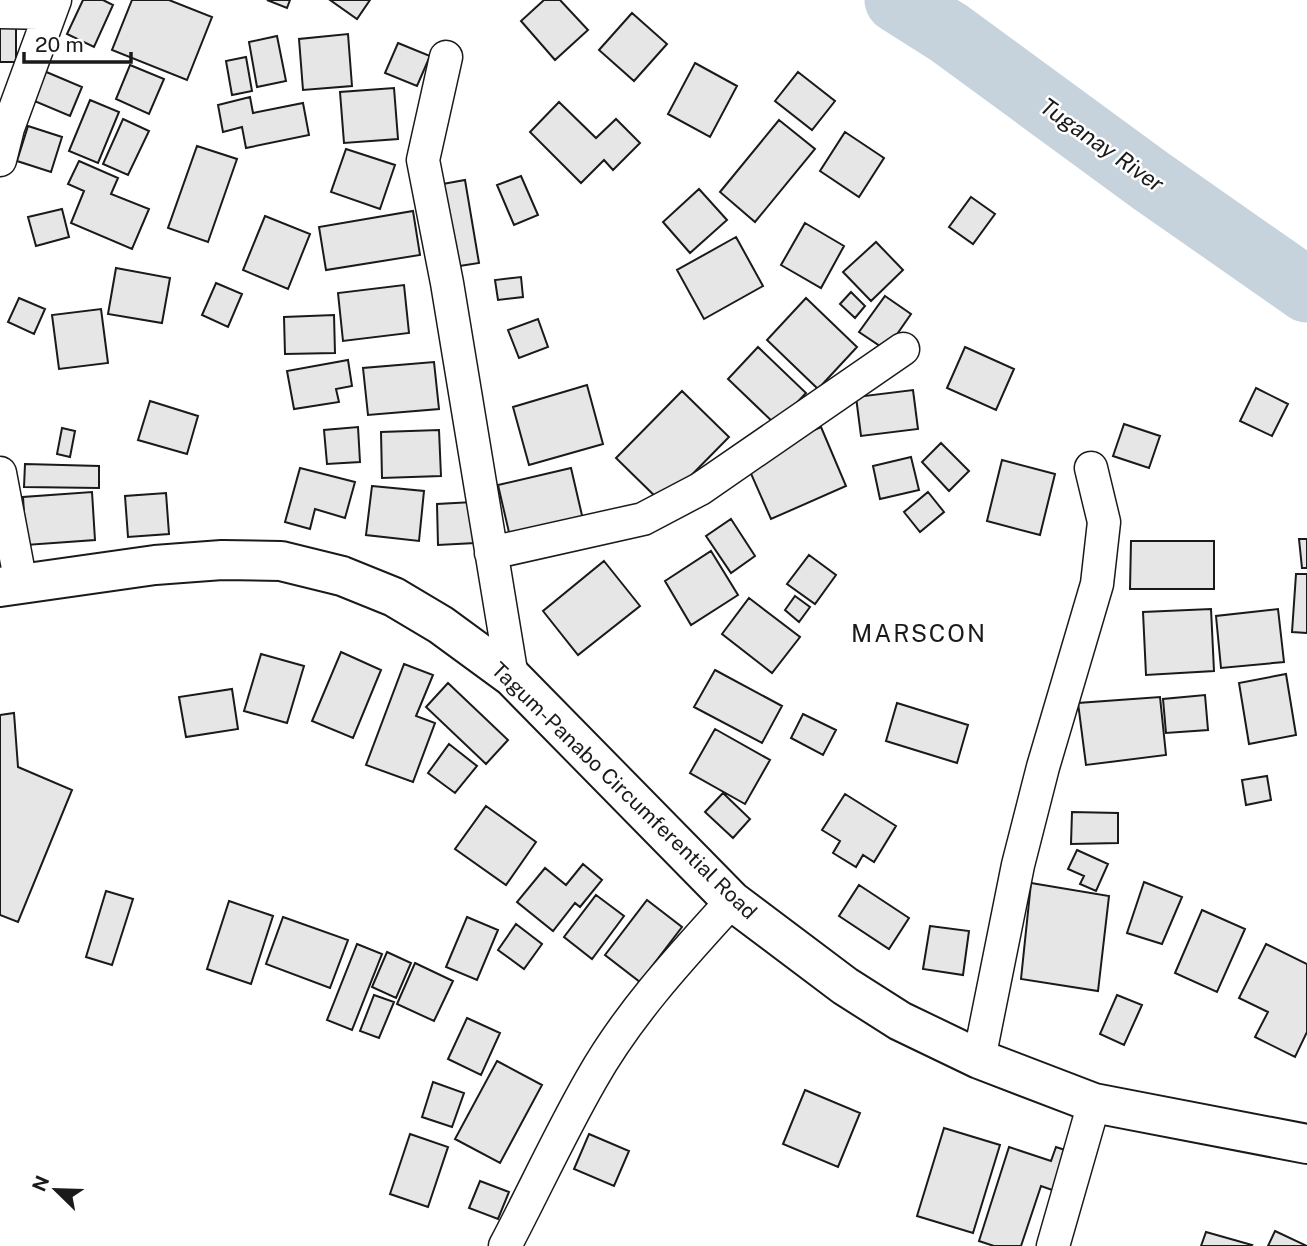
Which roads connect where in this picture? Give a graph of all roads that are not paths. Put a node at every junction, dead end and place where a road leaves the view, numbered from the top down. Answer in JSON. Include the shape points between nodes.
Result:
{"nodes":[{"id":1,"x":53,"y":7,"type":"edge"},
{"id":2,"x":0,"y":12,"type":"edge"},
{"id":3,"x":446,"y":57,"type":"dead end"},
{"id":4,"x":4,"y":128,"type":"edge"},
{"id":5,"x":0,"y":160,"type":"edge"},
{"id":6,"x":903,"y":349,"type":"dead end"},
{"id":7,"x":1091,"y":468,"type":"dead end"},
{"id":8,"x":0,"y":473,"type":"edge"},
{"id":9,"x":491,"y":553,"type":"junction"},
{"id":10,"x":10,"y":586,"type":"edge"},
{"id":11,"x":512,"y":677,"type":"junction"},
{"id":12,"x":732,"y":901,"type":"junction"},
{"id":13,"x":979,"y":1059,"type":"junction"},
{"id":14,"x":1094,"y":1103,"type":"junction"},
{"id":15,"x":1307,"y":1144,"type":"edge"},
{"id":16,"x":505,"y":1246,"type":"edge"},
{"id":17,"x":1053,"y":1246,"type":"edge"}],
"edges":[{"from":1,"to":2,"type":"street"},
{"from":1,"to":4,"type":"street"},
{"from":3,"to":9,"type":"street","via":[[423,160]]},
{"from":4,"to":5,"type":"street"},
{"from":6,"to":9,"type":"street","via":[[700,489],[643,519]]},
{"from":7,"to":13,"type":"street","via":[[1104,522],[1097,584],[1021,853]]},
{"from":8,"to":10,"type":"street"},
{"from":9,"to":11,"type":"street"},
{"from":10,"to":11,"type":"main road","name":"Tagum-Panabo Circumferential Road","via":[[155,565],[281,561],[342,576],[394,597]]},
{"from":11,"to":12,"type":"main road","name":"Tagum-Panabo Circumferential Road"},
{"from":12,"to":13,"type":"main road","name":"Tagum-Panabo Circumferential Road","via":[[845,986],[900,1021]]},
{"from":12,"to":16,"type":"street","via":[[637,1013],[591,1079]]},
{"from":13,"to":14,"type":"main road","name":"Tagum-Panabo Circumferential Road"},
{"from":14,"to":15,"type":"main road","name":"Tagum-Panabo Circumferential Road"},
{"from":14,"to":17,"type":"street"}]}
